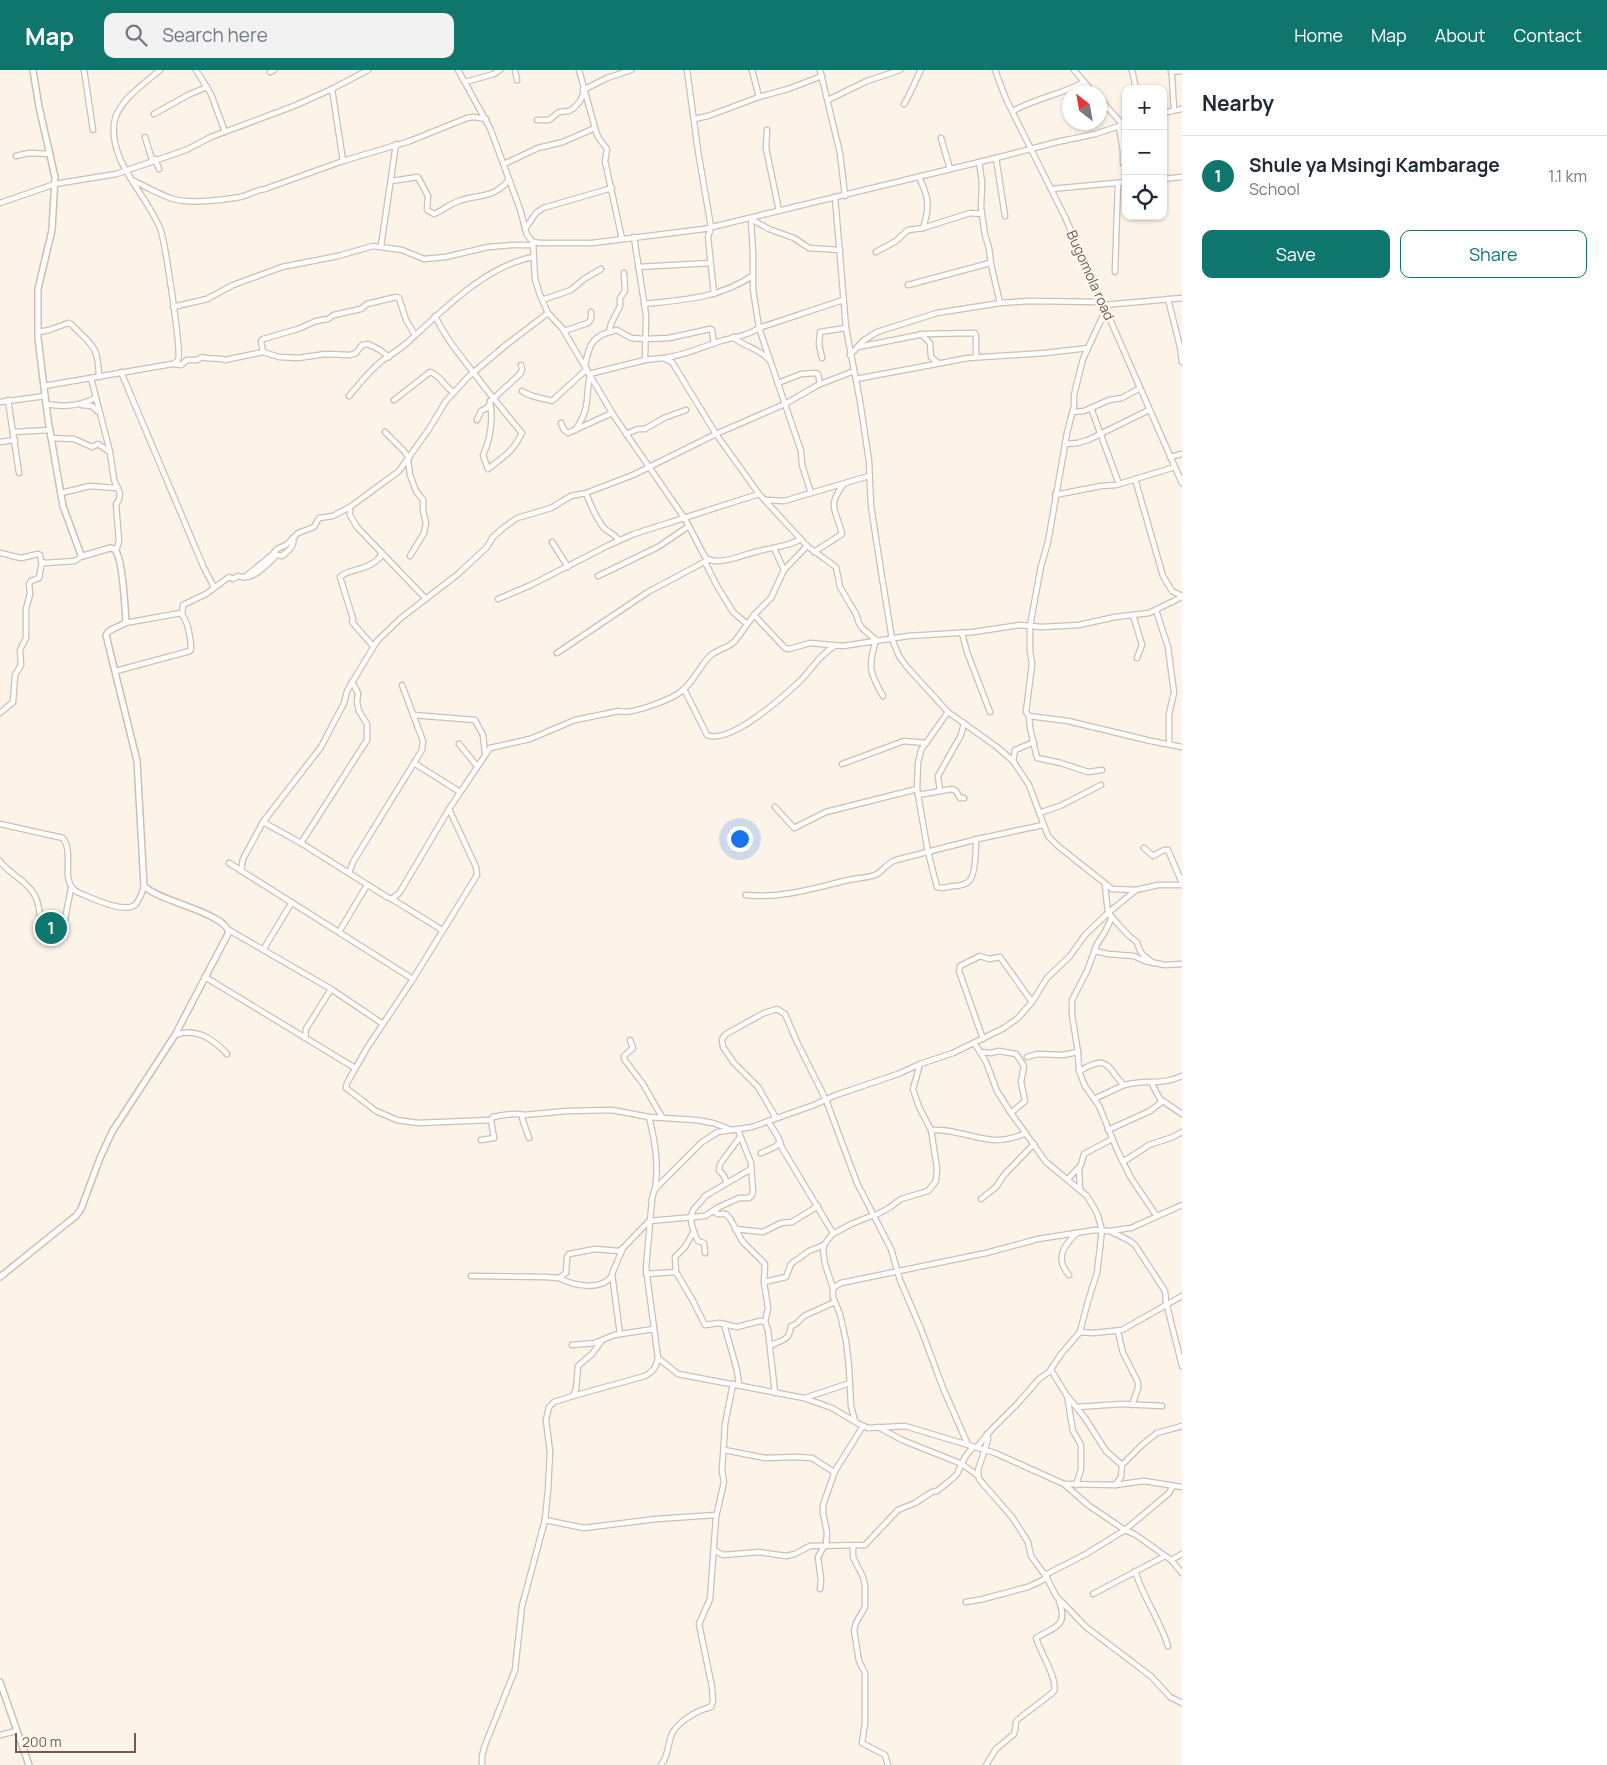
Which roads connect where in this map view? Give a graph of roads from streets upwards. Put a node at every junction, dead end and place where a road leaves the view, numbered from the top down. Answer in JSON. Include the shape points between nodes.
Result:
{"nodes":[{"id":1,"x":33,"y":70,"type":"edge"},
{"id":2,"x":84,"y":70,"type":"edge"},
{"id":3,"x":160,"y":70,"type":"edge"},
{"id":4,"x":196,"y":70,"type":"edge"},
{"id":5,"x":458,"y":70,"type":"edge"},
{"id":6,"x":500,"y":70,"type":"edge"},
{"id":7,"x":515,"y":70,"type":"edge"},
{"id":8,"x":579,"y":70,"type":"edge"},
{"id":9,"x":631,"y":70,"type":"edge"},
{"id":10,"x":688,"y":70,"type":"edge"},
{"id":11,"x":752,"y":70,"type":"edge"},
{"id":12,"x":820,"y":70,"type":"edge"},
{"id":13,"x":900,"y":70,"type":"edge"},
{"id":14,"x":921,"y":70,"type":"edge"},
{"id":15,"x":994,"y":70,"type":"edge"},
{"id":16,"x":1074,"y":70,"type":"edge"},
{"id":17,"x":1132,"y":70,"type":"edge"},
{"id":18,"x":365,"y":71,"type":"edge"},
{"id":19,"x":1171,"y":71,"type":"edge"},
{"id":20,"x":1182,"y":71,"type":"edge"},
{"id":21,"x":822,"y":76,"type":"junction"},
{"id":22,"x":517,"y":80,"type":"dead end"},
{"id":23,"x":465,"y":82,"type":"junction"},
{"id":24,"x":1084,"y":82,"type":"junction"},
{"id":25,"x":1087,"y":85,"type":"edge"},
{"id":26,"x":1135,"y":85,"type":"edge"},
{"id":27,"x":207,"y":87,"type":"junction"},
{"id":28,"x":332,"y":89,"type":"junction"},
{"id":29,"x":583,"y":91,"type":"junction"},
{"id":30,"x":759,"y":97,"type":"junction"},
{"id":31,"x":828,"y":100,"type":"junction"},
{"id":32,"x":904,"y":104,"type":"dead end"},
{"id":33,"x":1107,"y":107,"type":"edge"},
{"id":34,"x":1182,"y":109,"type":"edge"},
{"id":35,"x":1174,"y":110,"type":"junction"},
{"id":36,"x":1012,"y":111,"type":"junction"},
{"id":37,"x":1167,"y":112,"type":"edge"},
{"id":38,"x":154,"y":114,"type":"dead end"},
{"id":39,"x":1182,"y":116,"type":"edge"},
{"id":40,"x":486,"y":119,"type":"junction"},
{"id":41,"x":694,"y":119,"type":"junction"},
{"id":42,"x":537,"y":120,"type":"dead end"},
{"id":43,"x":1122,"y":124,"type":"edge"},
{"id":44,"x":1122,"y":125,"type":"edge"},
{"id":45,"x":595,"y":128,"type":"junction"},
{"id":46,"x":93,"y":130,"type":"dead end"},
{"id":47,"x":767,"y":130,"type":"dead end"},
{"id":48,"x":225,"y":132,"type":"junction"},
{"id":49,"x":145,"y":136,"type":"dead end"},
{"id":50,"x":941,"y":138,"type":"dead end"},
{"id":51,"x":396,"y":144,"type":"junction"},
{"id":52,"x":1032,"y":148,"type":"junction"},
{"id":53,"x":50,"y":154,"type":"junction"},
{"id":54,"x":16,"y":156,"type":"dead end"},
{"id":55,"x":996,"y":158,"type":"junction"},
{"id":56,"x":154,"y":159,"type":"junction"},
{"id":57,"x":343,"y":161,"type":"junction"},
{"id":58,"x":978,"y":162,"type":"junction"},
{"id":59,"x":504,"y":164,"type":"junction"},
{"id":60,"x":159,"y":169,"type":"dead end"},
{"id":61,"x":950,"y":169,"type":"junction"},
{"id":62,"x":125,"y":170,"type":"junction"},
{"id":63,"x":1182,"y":176,"type":"edge"},
{"id":64,"x":919,"y":177,"type":"junction"},
{"id":65,"x":1167,"y":178,"type":"edge"},
{"id":66,"x":509,"y":179,"type":"junction"},
{"id":67,"x":133,"y":180,"type":"junction"},
{"id":68,"x":391,"y":180,"type":"junction"},
{"id":69,"x":1122,"y":182,"type":"edge"},
{"id":70,"x":1118,"y":183,"type":"junction"},
{"id":71,"x":55,"y":184,"type":"junction"},
{"id":72,"x":612,"y":188,"type":"junction"},
{"id":73,"x":1051,"y":189,"type":"junction"},
{"id":74,"x":845,"y":196,"type":"junction"},
{"id":75,"x":836,"y":198,"type":"junction"},
{"id":76,"x":0,"y":203,"type":"edge"},
{"id":77,"x":779,"y":211,"type":"junction"},
{"id":78,"x":982,"y":214,"type":"junction"},
{"id":79,"x":1005,"y":216,"type":"dead end"},
{"id":80,"x":751,"y":219,"type":"junction"},
{"id":81,"x":711,"y":227,"type":"junction"},
{"id":82,"x":525,"y":228,"type":"junction"},
{"id":83,"x":923,"y":228,"type":"junction"},
{"id":84,"x":634,"y":237,"type":"junction"},
{"id":85,"x":622,"y":239,"type":"junction"},
{"id":86,"x":533,"y":244,"type":"junction"},
{"id":87,"x":381,"y":246,"type":"junction"},
{"id":88,"x":840,"y":250,"type":"junction"},
{"id":89,"x":876,"y":252,"type":"dead end"},
{"id":90,"x":533,"y":257,"type":"junction"},
{"id":91,"x":710,"y":263,"type":"junction"},
{"id":92,"x":990,"y":263,"type":"junction"},
{"id":93,"x":638,"y":267,"type":"junction"},
{"id":94,"x":601,"y":269,"type":"dead end"},
{"id":95,"x":1115,"y":272,"type":"dead end"},
{"id":96,"x":624,"y":273,"type":"dead end"},
{"id":97,"x":752,"y":276,"type":"junction"},
{"id":98,"x":908,"y":285,"type":"dead end"},
{"id":99,"x":714,"y":294,"type":"junction"},
{"id":100,"x":1182,"y":298,"type":"edge"},
{"id":101,"x":1168,"y":299,"type":"junction"},
{"id":102,"x":542,"y":300,"type":"junction"},
{"id":103,"x":843,"y":300,"type":"junction"},
{"id":104,"x":1000,"y":303,"type":"junction"},
{"id":105,"x":644,"y":304,"type":"junction"},
{"id":106,"x":1104,"y":305,"type":"junction"},
{"id":107,"x":173,"y":307,"type":"junction"},
{"id":108,"x":591,"y":312,"type":"dead end"},
{"id":109,"x":548,"y":313,"type":"junction"},
{"id":110,"x":435,"y":316,"type":"junction"},
{"id":111,"x":758,"y":328,"type":"junction"},
{"id":112,"x":846,"y":328,"type":"junction"},
{"id":113,"x":1182,"y":329,"type":"edge"},
{"id":114,"x":564,"y":331,"type":"junction"},
{"id":115,"x":38,"y":332,"type":"junction"},
{"id":116,"x":609,"y":332,"type":"junction"},
{"id":117,"x":1176,"y":332,"type":"junction"},
{"id":118,"x":922,"y":334,"type":"junction"},
{"id":119,"x":415,"y":335,"type":"junction"},
{"id":120,"x":733,"y":337,"type":"junction"},
{"id":121,"x":645,"y":339,"type":"junction"},
{"id":122,"x":714,"y":343,"type":"junction"},
{"id":123,"x":857,"y":348,"type":"junction"},
{"id":124,"x":1088,"y":348,"type":"junction"},
{"id":125,"x":263,"y":352,"type":"junction"},
{"id":126,"x":850,"y":355,"type":"junction"},
{"id":127,"x":1182,"y":355,"type":"edge"},
{"id":128,"x":389,"y":357,"type":"junction"},
{"id":129,"x":976,"y":357,"type":"junction"},
{"id":130,"x":665,"y":358,"type":"junction"},
{"id":131,"x":822,"y":358,"type":"dead end"},
{"id":132,"x":645,"y":360,"type":"junction"},
{"id":133,"x":771,"y":362,"type":"junction"},
{"id":134,"x":1182,"y":362,"type":"edge"},
{"id":135,"x":938,"y":363,"type":"junction"},
{"id":136,"x":172,"y":364,"type":"junction"},
{"id":137,"x":521,"y":365,"type":"dead end"},
{"id":138,"x":588,"y":371,"type":"junction"},
{"id":139,"x":121,"y":372,"type":"junction"},
{"id":140,"x":473,"y":372,"type":"junction"},
{"id":141,"x":854,"y":372,"type":"junction"},
{"id":142,"x":99,"y":377,"type":"junction"},
{"id":143,"x":91,"y":378,"type":"junction"},
{"id":144,"x":856,"y":380,"type":"junction"},
{"id":145,"x":778,"y":383,"type":"junction"},
{"id":146,"x":820,"y":384,"type":"junction"},
{"id":147,"x":44,"y":386,"type":"junction"},
{"id":148,"x":1140,"y":388,"type":"junction"},
{"id":149,"x":522,"y":391,"type":"dead end"},
{"id":150,"x":453,"y":392,"type":"junction"},
{"id":151,"x":45,"y":396,"type":"junction"},
{"id":152,"x":349,"y":396,"type":"dead end"},
{"id":153,"x":95,"y":398,"type":"junction"},
{"id":154,"x":492,"y":399,"type":"junction"},
{"id":155,"x":8,"y":400,"type":"junction"},
{"id":156,"x":394,"y":400,"type":"dead end"},
{"id":157,"x":0,"y":402,"type":"edge"},
{"id":158,"x":46,"y":404,"type":"junction"},
{"id":159,"x":785,"y":404,"type":"junction"},
{"id":160,"x":81,"y":405,"type":"junction"},
{"id":161,"x":1091,"y":408,"type":"junction"},
{"id":162,"x":686,"y":410,"type":"dead end"},
{"id":163,"x":1149,"y":410,"type":"junction"},
{"id":164,"x":1072,"y":412,"type":"junction"},
{"id":165,"x":99,"y":413,"type":"junction"},
{"id":166,"x":612,"y":413,"type":"junction"},
{"id":167,"x":477,"y":420,"type":"dead end"},
{"id":168,"x":561,"y":423,"type":"dead end"},
{"id":169,"x":50,"y":430,"type":"junction"},
{"id":170,"x":575,"y":431,"type":"junction"},
{"id":171,"x":13,"y":432,"type":"junction"},
{"id":172,"x":385,"y":432,"type":"dead end"},
{"id":173,"x":626,"y":434,"type":"junction"},
{"id":174,"x":716,"y":434,"type":"junction"},
{"id":175,"x":1101,"y":434,"type":"junction"},
{"id":176,"x":51,"y":438,"type":"junction"},
{"id":177,"x":15,"y":440,"type":"junction"},
{"id":178,"x":0,"y":442,"type":"edge"},
{"id":179,"x":1065,"y":444,"type":"junction"},
{"id":180,"x":110,"y":452,"type":"junction"},
{"id":181,"x":1182,"y":454,"type":"edge"},
{"id":182,"x":1170,"y":457,"type":"junction"},
{"id":183,"x":408,"y":459,"type":"junction"},
{"id":184,"x":649,"y":466,"type":"junction"},
{"id":185,"x":1175,"y":467,"type":"junction"},
{"id":186,"x":19,"y":473,"type":"dead end"},
{"id":187,"x":869,"y":476,"type":"junction"},
{"id":188,"x":1135,"y":479,"type":"junction"},
{"id":189,"x":1182,"y":483,"type":"edge"},
{"id":190,"x":844,"y":484,"type":"junction"},
{"id":191,"x":1119,"y":484,"type":"junction"},
{"id":192,"x":117,"y":488,"type":"junction"},
{"id":193,"x":61,"y":492,"type":"junction"},
{"id":194,"x":586,"y":493,"type":"junction"},
{"id":195,"x":812,"y":493,"type":"junction"},
{"id":196,"x":759,"y":494,"type":"junction"},
{"id":197,"x":1055,"y":495,"type":"junction"},
{"id":198,"x":765,"y":500,"type":"junction"},
{"id":199,"x":350,"y":507,"type":"junction"},
{"id":200,"x":684,"y":519,"type":"junction"},
{"id":201,"x":689,"y":526,"type":"junction"},
{"id":202,"x":293,"y":538,"type":"junction"},
{"id":203,"x":801,"y":539,"type":"junction"},
{"id":204,"x":619,"y":540,"type":"junction"},
{"id":205,"x":552,"y":542,"type":"dead end"},
{"id":206,"x":807,"y":546,"type":"junction"},
{"id":207,"x":774,"y":548,"type":"junction"},
{"id":208,"x":116,"y":551,"type":"junction"},
{"id":209,"x":381,"y":552,"type":"junction"},
{"id":210,"x":814,"y":552,"type":"junction"},
{"id":211,"x":0,"y":553,"type":"edge"},
{"id":212,"x":82,"y":556,"type":"junction"},
{"id":213,"x":410,"y":556,"type":"dead end"},
{"id":214,"x":706,"y":561,"type":"junction"},
{"id":215,"x":42,"y":562,"type":"junction"},
{"id":216,"x":568,"y":567,"type":"junction"},
{"id":217,"x":784,"y":570,"type":"junction"},
{"id":218,"x":598,"y":576,"type":"dead end"},
{"id":219,"x":244,"y":578,"type":"junction"},
{"id":220,"x":214,"y":587,"type":"junction"},
{"id":221,"x":1182,"y":596,"type":"edge"},
{"id":222,"x":498,"y":599,"type":"dead end"},
{"id":223,"x":426,"y":600,"type":"junction"},
{"id":224,"x":1156,"y":610,"type":"junction"},
{"id":225,"x":754,"y":614,"type":"junction"},
{"id":226,"x":182,"y":615,"type":"junction"},
{"id":227,"x":1133,"y":615,"type":"junction"},
{"id":228,"x":125,"y":623,"type":"junction"},
{"id":229,"x":747,"y":624,"type":"junction"},
{"id":230,"x":1030,"y":626,"type":"junction"},
{"id":231,"x":962,"y":633,"type":"junction"},
{"id":232,"x":892,"y":639,"type":"junction"},
{"id":233,"x":876,"y":640,"type":"junction"},
{"id":234,"x":374,"y":646,"type":"junction"},
{"id":235,"x":837,"y":646,"type":"junction"},
{"id":236,"x":557,"y":654,"type":"dead end"},
{"id":237,"x":1137,"y":658,"type":"dead end"},
{"id":238,"x":116,"y":672,"type":"junction"},
{"id":239,"x":352,"y":682,"type":"junction"},
{"id":240,"x":402,"y":685,"type":"dead end"},
{"id":241,"x":684,"y":689,"type":"junction"},
{"id":242,"x":883,"y":696,"type":"dead end"},
{"id":243,"x":948,"y":712,"type":"junction"},
{"id":244,"x":990,"y":712,"type":"dead end"},
{"id":245,"x":0,"y":713,"type":"edge"},
{"id":246,"x":413,"y":714,"type":"junction"},
{"id":247,"x":1028,"y":716,"type":"junction"},
{"id":248,"x":964,"y":723,"type":"junction"},
{"id":249,"x":1034,"y":742,"type":"junction"},
{"id":250,"x":924,"y":743,"type":"junction"},
{"id":251,"x":1169,"y":743,"type":"junction"},
{"id":252,"x":459,"y":744,"type":"dead end"},
{"id":253,"x":1182,"y":747,"type":"edge"},
{"id":254,"x":485,"y":755,"type":"junction"},
{"id":255,"x":1013,"y":761,"type":"junction"},
{"id":256,"x":414,"y":763,"type":"junction"},
{"id":257,"x":842,"y":764,"type":"dead end"},
{"id":258,"x":477,"y":766,"type":"junction"},
{"id":259,"x":1102,"y":770,"type":"dead end"},
{"id":260,"x":1101,"y":785,"type":"dead end"},
{"id":261,"x":940,"y":791,"type":"junction"},
{"id":262,"x":460,"y":792,"type":"junction"},
{"id":263,"x":918,"y":792,"type":"junction"},
{"id":264,"x":964,"y":798,"type":"dead end"},
{"id":265,"x":775,"y":807,"type":"dead end"},
{"id":266,"x":449,"y":809,"type":"junction"},
{"id":267,"x":1039,"y":814,"type":"junction"},
{"id":268,"x":263,"y":822,"type":"junction"},
{"id":269,"x":0,"y":824,"type":"edge"},
{"id":270,"x":1043,"y":825,"type":"junction"},
{"id":271,"x":976,"y":839,"type":"junction"},
{"id":272,"x":301,"y":843,"type":"junction"},
{"id":273,"x":1144,"y":848,"type":"dead end"},
{"id":274,"x":928,"y":852,"type":"junction"},
{"id":275,"x":0,"y":861,"type":"edge"},
{"id":276,"x":229,"y":863,"type":"dead end"},
{"id":277,"x":241,"y":871,"type":"junction"},
{"id":278,"x":349,"y":873,"type":"junction"},
{"id":279,"x":1182,"y":884,"type":"edge"},
{"id":280,"x":367,"y":885,"type":"junction"},
{"id":281,"x":1105,"y":885,"type":"junction"},
{"id":282,"x":144,"y":886,"type":"junction"},
{"id":283,"x":71,"y":888,"type":"junction"},
{"id":284,"x":1136,"y":890,"type":"junction"},
{"id":285,"x":746,"y":895,"type":"dead end"},
{"id":286,"x":392,"y":899,"type":"junction"},
{"id":287,"x":292,"y":902,"type":"junction"},
{"id":288,"x":1108,"y":913,"type":"junction"},
{"id":289,"x":1112,"y":918,"type":"junction"},
{"id":290,"x":229,"y":930,"type":"junction"},
{"id":291,"x":442,"y":930,"type":"junction"},
{"id":292,"x":339,"y":932,"type":"junction"},
{"id":293,"x":263,"y":950,"type":"junction"},
{"id":294,"x":1095,"y":951,"type":"junction"},
{"id":295,"x":1153,"y":962,"type":"junction"},
{"id":296,"x":1182,"y":964,"type":"edge"},
{"id":297,"x":205,"y":977,"type":"junction"},
{"id":298,"x":413,"y":979,"type":"junction"},
{"id":299,"x":331,"y":989,"type":"junction"},
{"id":300,"x":1032,"y":1002,"type":"junction"},
{"id":301,"x":383,"y":1024,"type":"junction"},
{"id":302,"x":174,"y":1035,"type":"junction"},
{"id":303,"x":305,"y":1038,"type":"junction"},
{"id":304,"x":982,"y":1039,"type":"junction"},
{"id":305,"x":630,"y":1040,"type":"dead end"},
{"id":306,"x":975,"y":1044,"type":"junction"},
{"id":307,"x":979,"y":1052,"type":"junction"},
{"id":308,"x":1078,"y":1052,"type":"junction"},
{"id":309,"x":227,"y":1054,"type":"dead end"},
{"id":310,"x":1027,"y":1057,"type":"dead end"},
{"id":311,"x":920,"y":1064,"type":"junction"},
{"id":312,"x":355,"y":1068,"type":"junction"},
{"id":313,"x":1079,"y":1071,"type":"junction"},
{"id":314,"x":1182,"y":1076,"type":"edge"},
{"id":315,"x":1151,"y":1082,"type":"junction"},
{"id":316,"x":1124,"y":1085,"type":"junction"},
{"id":317,"x":1094,"y":1099,"type":"junction"},
{"id":318,"x":826,"y":1100,"type":"junction"},
{"id":319,"x":1163,"y":1101,"type":"junction"},
{"id":320,"x":1011,"y":1113,"type":"junction"},
{"id":321,"x":1182,"y":1114,"type":"edge"},
{"id":322,"x":524,"y":1115,"type":"junction"},
{"id":323,"x":649,"y":1117,"type":"junction"},
{"id":324,"x":662,"y":1117,"type":"junction"},
{"id":325,"x":776,"y":1118,"type":"junction"},
{"id":326,"x":491,"y":1120,"type":"junction"},
{"id":327,"x":768,"y":1121,"type":"junction"},
{"id":328,"x":736,"y":1130,"type":"junction"},
{"id":329,"x":931,"y":1130,"type":"junction"},
{"id":330,"x":1108,"y":1130,"type":"junction"},
{"id":331,"x":1182,"y":1132,"type":"edge"},
{"id":332,"x":1026,"y":1133,"type":"junction"},
{"id":333,"x":740,"y":1137,"type":"junction"},
{"id":334,"x":529,"y":1138,"type":"dead end"},
{"id":335,"x":1112,"y":1139,"type":"junction"},
{"id":336,"x":481,"y":1140,"type":"dead end"},
{"id":337,"x":780,"y":1142,"type":"junction"},
{"id":338,"x":1034,"y":1144,"type":"junction"},
{"id":339,"x":761,"y":1154,"type":"dead end"},
{"id":340,"x":1123,"y":1162,"type":"junction"},
{"id":341,"x":751,"y":1168,"type":"junction"},
{"id":342,"x":1079,"y":1168,"type":"junction"},
{"id":343,"x":1068,"y":1179,"type":"junction"},
{"id":344,"x":727,"y":1183,"type":"junction"},
{"id":345,"x":1080,"y":1189,"type":"junction"},
{"id":346,"x":654,"y":1191,"type":"junction"},
{"id":347,"x":981,"y":1199,"type":"dead end"},
{"id":348,"x":818,"y":1206,"type":"junction"},
{"id":349,"x":1182,"y":1206,"type":"edge"},
{"id":350,"x":713,"y":1211,"type":"junction"},
{"id":351,"x":692,"y":1216,"type":"junction"},
{"id":352,"x":874,"y":1216,"type":"junction"},
{"id":353,"x":1156,"y":1216,"type":"junction"},
{"id":354,"x":649,"y":1221,"type":"junction"},
{"id":355,"x":735,"y":1229,"type":"junction"},
{"id":356,"x":1102,"y":1230,"type":"junction"},
{"id":357,"x":1110,"y":1231,"type":"junction"},
{"id":358,"x":694,"y":1232,"type":"junction"},
{"id":359,"x":1077,"y":1233,"type":"junction"},
{"id":360,"x":833,"y":1234,"type":"junction"},
{"id":361,"x":824,"y":1245,"type":"junction"},
{"id":362,"x":624,"y":1248,"type":"junction"},
{"id":363,"x":705,"y":1253,"type":"dead end"},
{"id":364,"x":898,"y":1271,"type":"junction"},
{"id":365,"x":676,"y":1272,"type":"junction"},
{"id":366,"x":646,"y":1274,"type":"junction"},
{"id":367,"x":1069,"y":1275,"type":"dead end"},
{"id":368,"x":0,"y":1276,"type":"edge"},
{"id":369,"x":471,"y":1276,"type":"dead end"},
{"id":370,"x":612,"y":1276,"type":"junction"},
{"id":371,"x":559,"y":1278,"type":"junction"},
{"id":372,"x":764,"y":1282,"type":"junction"},
{"id":373,"x":833,"y":1288,"type":"junction"},
{"id":374,"x":1182,"y":1296,"type":"edge"},
{"id":375,"x":835,"y":1302,"type":"junction"},
{"id":376,"x":1167,"y":1305,"type":"junction"},
{"id":377,"x":765,"y":1322,"type":"junction"},
{"id":378,"x":724,"y":1324,"type":"junction"},
{"id":379,"x":654,"y":1329,"type":"junction"},
{"id":380,"x":1080,"y":1332,"type":"junction"},
{"id":381,"x":1118,"y":1332,"type":"junction"},
{"id":382,"x":620,"y":1334,"type":"junction"},
{"id":383,"x":1182,"y":1337,"type":"edge"},
{"id":384,"x":1175,"y":1340,"type":"junction"},
{"id":385,"x":601,"y":1342,"type":"junction"},
{"id":386,"x":572,"y":1345,"type":"dead end"},
{"id":387,"x":770,"y":1346,"type":"junction"},
{"id":388,"x":658,"y":1358,"type":"junction"},
{"id":389,"x":1182,"y":1366,"type":"edge"},
{"id":390,"x":1051,"y":1370,"type":"junction"},
{"id":391,"x":850,"y":1383,"type":"junction"},
{"id":392,"x":736,"y":1385,"type":"junction"},
{"id":393,"x":775,"y":1393,"type":"junction"},
{"id":394,"x":573,"y":1396,"type":"junction"},
{"id":395,"x":1067,"y":1396,"type":"junction"},
{"id":396,"x":804,"y":1398,"type":"junction"},
{"id":397,"x":1132,"y":1405,"type":"junction"},
{"id":398,"x":1162,"y":1406,"type":"dead end"},
{"id":399,"x":1077,"y":1407,"type":"junction"},
{"id":400,"x":855,"y":1422,"type":"junction"},
{"id":401,"x":863,"y":1426,"type":"junction"},
{"id":402,"x":1182,"y":1426,"type":"edge"},
{"id":403,"x":878,"y":1427,"type":"junction"},
{"id":404,"x":987,"y":1434,"type":"junction"},
{"id":405,"x":973,"y":1446,"type":"junction"},
{"id":406,"x":985,"y":1449,"type":"junction"},
{"id":407,"x":724,"y":1450,"type":"junction"},
{"id":408,"x":962,"y":1464,"type":"junction"},
{"id":409,"x":1122,"y":1465,"type":"junction"},
{"id":410,"x":834,"y":1472,"type":"junction"},
{"id":411,"x":977,"y":1475,"type":"junction"},
{"id":412,"x":1064,"y":1484,"type":"junction"},
{"id":413,"x":1076,"y":1485,"type":"junction"},
{"id":414,"x":1115,"y":1486,"type":"junction"},
{"id":415,"x":1173,"y":1486,"type":"junction"},
{"id":416,"x":1182,"y":1488,"type":"edge"},
{"id":417,"x":716,"y":1515,"type":"junction"},
{"id":418,"x":545,"y":1520,"type":"junction"},
{"id":419,"x":1125,"y":1530,"type":"junction"},
{"id":420,"x":825,"y":1546,"type":"junction"},
{"id":421,"x":853,"y":1546,"type":"junction"},
{"id":422,"x":714,"y":1550,"type":"junction"},
{"id":423,"x":1182,"y":1554,"type":"edge"},
{"id":424,"x":1165,"y":1556,"type":"junction"},
{"id":425,"x":1170,"y":1560,"type":"junction"},
{"id":426,"x":1135,"y":1571,"type":"junction"},
{"id":427,"x":1182,"y":1573,"type":"edge"},
{"id":428,"x":1046,"y":1576,"type":"junction"},
{"id":429,"x":820,"y":1589,"type":"dead end"},
{"id":430,"x":1093,"y":1594,"type":"dead end"},
{"id":431,"x":1059,"y":1600,"type":"junction"},
{"id":432,"x":966,"y":1602,"type":"dead end"},
{"id":433,"x":1168,"y":1646,"type":"dead end"},
{"id":434,"x":0,"y":1682,"type":"edge"},
{"id":435,"x":1,"y":1689,"type":"edge"},
{"id":436,"x":1181,"y":1701,"type":"edge"},
{"id":437,"x":16,"y":1731,"type":"junction"},
{"id":438,"x":0,"y":1735,"type":"edge"},
{"id":439,"x":29,"y":1765,"type":"edge"},
{"id":440,"x":482,"y":1765,"type":"edge"},
{"id":441,"x":661,"y":1765,"type":"edge"},
{"id":442,"x":888,"y":1765,"type":"edge"},
{"id":443,"x":986,"y":1765,"type":"edge"}],
"edges":[{"from":1,"to":53,"type":"street"},
{"from":2,"to":46,"type":"street"},
{"from":3,"to":62,"type":"street","via":[[137,88],[116,116],[114,141]]},
{"from":4,"to":27,"type":"street"},
{"from":5,"to":23,"type":"street"},
{"from":6,"to":23,"type":"street"},
{"from":7,"to":22,"type":"street"},
{"from":8,"to":29,"type":"street"},
{"from":9,"to":29,"type":"street"},
{"from":10,"to":41,"type":"street"},
{"from":11,"to":30,"type":"street"},
{"from":12,"to":21,"type":"street"},
{"from":13,"to":31,"type":"street","via":[[866,81]]},
{"from":14,"to":32,"type":"street"},
{"from":15,"to":36,"type":"street","name":"Bugomola road"},
{"from":16,"to":24,"type":"street"},
{"from":17,"to":26,"type":"street"},
{"from":18,"to":28,"type":"street"},
{"from":19,"to":20,"type":"street"},
{"from":19,"to":35,"type":"street"},
{"from":21,"to":30,"type":"street"},
{"from":21,"to":31,"type":"street"},
{"from":23,"to":40,"type":"street"},
{"from":24,"to":25,"type":"street"},
{"from":24,"to":36,"type":"street"},
{"from":27,"to":38,"type":"street"},
{"from":27,"to":48,"type":"street"},
{"from":28,"to":48,"type":"street"},
{"from":28,"to":57,"type":"street"},
{"from":29,"to":42,"type":"street","via":[[577,106],[571,110],[549,120]]},
{"from":29,"to":45,"type":"street"},
{"from":30,"to":41,"type":"street"},
{"from":31,"to":74,"type":"street","via":[[840,153]]},
{"from":33,"to":43,"type":"street"},
{"from":34,"to":35,"type":"street"},
{"from":34,"to":39,"type":"street"},
{"from":35,"to":37,"type":"street"},
{"from":36,"to":52,"type":"street","name":"Bugomola road"},
{"from":40,"to":51,"type":"street","via":[[469,118]]},
{"from":40,"to":59,"type":"street"},
{"from":41,"to":81,"type":"street"},
{"from":44,"to":52,"type":"street"},
{"from":45,"to":59,"type":"street"},
{"from":45,"to":72,"type":"street","via":[[607,149],[605,160]]},
{"from":47,"to":77,"type":"street","via":[[766,148]]},
{"from":48,"to":56,"type":"street","via":[[186,150]]},
{"from":49,"to":56,"type":"street"},
{"from":50,"to":61,"type":"street"},
{"from":51,"to":57,"type":"street"},
{"from":51,"to":68,"type":"street"},
{"from":52,"to":55,"type":"street"},
{"from":52,"to":73,"type":"street","name":"Bugomola road"},
{"from":53,"to":54,"type":"street"},
{"from":53,"to":71,"type":"street"},
{"from":55,"to":58,"type":"street"},
{"from":55,"to":79,"type":"street"},
{"from":56,"to":60,"type":"street"},
{"from":56,"to":62,"type":"street"},
{"from":57,"to":67,"type":"street","via":[[256,190],[247,196],[227,199],[174,199]]},
{"from":58,"to":61,"type":"street"},
{"from":58,"to":78,"type":"street"},
{"from":59,"to":66,"type":"street"},
{"from":61,"to":64,"type":"street"},
{"from":62,"to":67,"type":"street"},
{"from":62,"to":71,"type":"street"},
{"from":63,"to":65,"type":"street"},
{"from":64,"to":74,"type":"street"},
{"from":64,"to":83,"type":"street","via":[[928,205]]},
{"from":66,"to":68,"type":"street","via":[[498,190],[460,200],[434,214],[427,210],[428,196],[418,177]]},
{"from":66,"to":82,"type":"street"},
{"from":67,"to":107,"type":"street","via":[[160,229]]},
{"from":68,"to":87,"type":"street"},
{"from":69,"to":70,"type":"street"},
{"from":70,"to":73,"type":"street"},
{"from":70,"to":95,"type":"street"},
{"from":71,"to":76,"type":"street"},
{"from":71,"to":115,"type":"street","via":[[52,230],[38,289]]},
{"from":72,"to":82,"type":"street","via":[[543,208]]},
{"from":72,"to":85,"type":"street"},
{"from":73,"to":106,"type":"street","name":"Bugomola road"},
{"from":74,"to":75,"type":"street"},
{"from":75,"to":77,"type":"street"},
{"from":75,"to":88,"type":"street"},
{"from":77,"to":80,"type":"street"},
{"from":78,"to":83,"type":"street","via":[[970,213]]},
{"from":78,"to":92,"type":"street"},
{"from":80,"to":81,"type":"street"},
{"from":80,"to":88,"type":"street","via":[[809,248]]},
{"from":80,"to":97,"type":"street"},
{"from":81,"to":84,"type":"street"},
{"from":81,"to":91,"type":"street","via":[[708,237]]},
{"from":82,"to":86,"type":"street"},
{"from":83,"to":89,"type":"street","via":[[906,231]]},
{"from":84,"to":85,"type":"street"},
{"from":84,"to":93,"type":"street"},
{"from":85,"to":86,"type":"street"},
{"from":86,"to":87,"type":"street","via":[[488,247],[424,260],[402,250]]},
{"from":86,"to":90,"type":"street"},
{"from":87,"to":107,"type":"street","via":[[282,267],[233,285],[207,299]]},
{"from":88,"to":103,"type":"street"},
{"from":90,"to":102,"type":"street","via":[[535,279]]},
{"from":90,"to":110,"type":"street","via":[[518,260],[492,274]]},
{"from":91,"to":93,"type":"street"},
{"from":91,"to":99,"type":"street"},
{"from":92,"to":98,"type":"street"},
{"from":92,"to":104,"type":"street"},
{"from":93,"to":105,"type":"street"},
{"from":94,"to":102,"type":"street","via":[[571,290]]},
{"from":96,"to":116,"type":"street","via":[[625,291]]},
{"from":97,"to":99,"type":"street"},
{"from":97,"to":111,"type":"street"},
{"from":99,"to":105,"type":"street"},
{"from":100,"to":101,"type":"street"},
{"from":101,"to":106,"type":"street"},
{"from":101,"to":117,"type":"street"},
{"from":102,"to":109,"type":"street"},
{"from":103,"to":111,"type":"street"},
{"from":103,"to":112,"type":"street"},
{"from":104,"to":106,"type":"street","via":[[1029,300]]},
{"from":104,"to":123,"type":"street","via":[[933,314],[876,332]]},
{"from":105,"to":121,"type":"street"},
{"from":106,"to":124,"type":"street"},
{"from":106,"to":148,"type":"street","name":"Bugomola road"},
{"from":107,"to":136,"type":"street","via":[[179,355],[177,362]]},
{"from":108,"to":114,"type":"street","via":[[588,323]]},
{"from":109,"to":114,"type":"street"},
{"from":109,"to":140,"type":"street"},
{"from":110,"to":119,"type":"street"},
{"from":110,"to":140,"type":"street"},
{"from":111,"to":120,"type":"street"},
{"from":111,"to":133,"type":"street"},
{"from":112,"to":126,"type":"street"},
{"from":112,"to":131,"type":"street","via":[[820,332]]},
{"from":113,"to":117,"type":"street"},
{"from":114,"to":138,"type":"street"},
{"from":115,"to":142,"type":"street","via":[[71,324],[93,346]]},
{"from":115,"to":147,"type":"street"},
{"from":116,"to":121,"type":"street","via":[[617,330],[631,338]]},
{"from":116,"to":138,"type":"street","via":[[592,342],[588,350]]},
{"from":117,"to":127,"type":"street"},
{"from":118,"to":123,"type":"street"},
{"from":118,"to":129,"type":"street","via":[[975,333]]},
{"from":118,"to":135,"type":"street","via":[[930,343],[931,357]]},
{"from":119,"to":125,"type":"street","via":[[396,297],[262,340]]},
{"from":119,"to":128,"type":"street"},
{"from":120,"to":122,"type":"street"},
{"from":120,"to":133,"type":"street","via":[[762,353]]},
{"from":121,"to":122,"type":"street","via":[[669,338],[710,329]]},
{"from":121,"to":132,"type":"street"},
{"from":122,"to":130,"type":"street"},
{"from":123,"to":126,"type":"street"},
{"from":124,"to":129,"type":"street"},
{"from":124,"to":164,"type":"street"},
{"from":125,"to":128,"type":"street","via":[[298,358],[325,354],[346,356],[368,344]]},
{"from":125,"to":136,"type":"street","via":[[226,360],[203,357],[186,360],[181,365]]},
{"from":126,"to":141,"type":"street"},
{"from":127,"to":134,"type":"street"},
{"from":128,"to":152,"type":"street","via":[[368,373]]},
{"from":129,"to":135,"type":"street"},
{"from":130,"to":132,"type":"street"},
{"from":130,"to":174,"type":"street","via":[[677,369]]},
{"from":132,"to":138,"type":"street"},
{"from":133,"to":145,"type":"street"},
{"from":135,"to":144,"type":"street"},
{"from":136,"to":139,"type":"street"},
{"from":137,"to":154,"type":"street","via":[[521,373]]},
{"from":138,"to":149,"type":"street","via":[[552,401],[529,396]]},
{"from":138,"to":166,"type":"street"},
{"from":138,"to":170,"type":"street","via":[[588,402]]},
{"from":139,"to":142,"type":"street"},
{"from":139,"to":220,"type":"street"},
{"from":140,"to":150,"type":"street"},
{"from":140,"to":154,"type":"street"},
{"from":141,"to":144,"type":"street"},
{"from":141,"to":146,"type":"street"},
{"from":142,"to":143,"type":"street"},
{"from":143,"to":147,"type":"street"},
{"from":143,"to":153,"type":"street"},
{"from":144,"to":187,"type":"street"},
{"from":145,"to":146,"type":"street","via":[[801,374],[816,373]]},
{"from":145,"to":159,"type":"street"},
{"from":146,"to":159,"type":"street"},
{"from":147,"to":151,"type":"street"},
{"from":148,"to":161,"type":"street"},
{"from":148,"to":163,"type":"street","name":"Bugomola road"},
{"from":150,"to":156,"type":"street","via":[[430,372]]},
{"from":150,"to":183,"type":"street"},
{"from":151,"to":155,"type":"street"},
{"from":151,"to":158,"type":"street"},
{"from":153,"to":160,"type":"street"},
{"from":153,"to":165,"type":"street"},
{"from":154,"to":154,"type":"street","via":[[522,433],[508,454],[487,469],[483,455],[491,423]]},
{"from":154,"to":167,"type":"street"},
{"from":155,"to":157,"type":"street"},
{"from":155,"to":171,"type":"street"},
{"from":158,"to":160,"type":"street"},
{"from":158,"to":169,"type":"street"},
{"from":159,"to":174,"type":"street"},
{"from":159,"to":195,"type":"street"},
{"from":160,"to":165,"type":"street","via":[[92,406]]},
{"from":161,"to":164,"type":"street"},
{"from":161,"to":175,"type":"street"},
{"from":162,"to":173,"type":"street"},
{"from":163,"to":175,"type":"street"},
{"from":163,"to":182,"type":"street","name":"Bugomola road"},
{"from":164,"to":179,"type":"street"},
{"from":165,"to":180,"type":"street"},
{"from":166,"to":170,"type":"street"},
{"from":166,"to":173,"type":"street"},
{"from":168,"to":170,"type":"street","via":[[566,433]]},
{"from":169,"to":171,"type":"street"},
{"from":169,"to":176,"type":"street"},
{"from":171,"to":177,"type":"street"},
{"from":172,"to":183,"type":"street","via":[[404,450]]},
{"from":173,"to":184,"type":"street"},
{"from":174,"to":184,"type":"street"},
{"from":174,"to":196,"type":"street"},
{"from":175,"to":179,"type":"street","via":[[1082,442]]},
{"from":175,"to":191,"type":"street"},
{"from":176,"to":180,"type":"street","via":[[74,439],[92,447],[97,444]]},
{"from":176,"to":193,"type":"street"},
{"from":177,"to":178,"type":"street"},
{"from":177,"to":186,"type":"street"},
{"from":179,"to":197,"type":"street"},
{"from":180,"to":192,"type":"street"},
{"from":181,"to":182,"type":"street"},
{"from":182,"to":185,"type":"street","name":"Bugomola road"},
{"from":183,"to":199,"type":"street","via":[[399,471]]},
{"from":183,"to":213,"type":"street","via":[[410,475],[423,500],[426,522],[424,533]]},
{"from":184,"to":194,"type":"street"},
{"from":184,"to":200,"type":"street"},
{"from":185,"to":188,"type":"street"},
{"from":185,"to":189,"type":"street","name":"Bugomola road"},
{"from":187,"to":190,"type":"street"},
{"from":187,"to":232,"type":"street"},
{"from":188,"to":191,"type":"street"},
{"from":188,"to":221,"type":"street","via":[[1163,576],[1172,591]]},
{"from":190,"to":195,"type":"street"},
{"from":190,"to":210,"type":"street","via":[[834,499],[842,534]]},
{"from":191,"to":197,"type":"street"},
{"from":192,"to":193,"type":"street","via":[[90,486]]},
{"from":192,"to":208,"type":"street","via":[[120,493],[116,504],[119,541]]},
{"from":193,"to":212,"type":"street"},
{"from":194,"to":204,"type":"street","via":[[605,528]]},
{"from":194,"to":223,"type":"street","via":[[516,519]]},
{"from":195,"to":198,"type":"street","via":[[782,502]]},
{"from":196,"to":198,"type":"street"},
{"from":196,"to":200,"type":"street"},
{"from":197,"to":230,"type":"street"},
{"from":198,"to":203,"type":"street"},
{"from":199,"to":202,"type":"street","via":[[333,516],[319,518],[314,527]]},
{"from":199,"to":209,"type":"street","via":[[352,518]]},
{"from":200,"to":201,"type":"street"},
{"from":200,"to":204,"type":"street"},
{"from":201,"to":214,"type":"street"},
{"from":201,"to":218,"type":"street","via":[[658,547]]},
{"from":202,"to":219,"type":"street"},
{"from":202,"to":219,"type":"street","via":[[293,545],[282,556]]},
{"from":203,"to":206,"type":"street"},
{"from":203,"to":207,"type":"street"},
{"from":204,"to":216,"type":"street"},
{"from":205,"to":216,"type":"street"},
{"from":206,"to":210,"type":"street"},
{"from":206,"to":217,"type":"street"},
{"from":207,"to":214,"type":"street","via":[[730,559]]},
{"from":207,"to":217,"type":"street"},
{"from":208,"to":212,"type":"street","via":[[110,548]]},
{"from":208,"to":228,"type":"street"},
{"from":209,"to":223,"type":"street"},
{"from":209,"to":234,"type":"street","via":[[373,563],[340,576],[352,623]]},
{"from":210,"to":233,"type":"street","via":[[834,565],[840,587],[859,623]]},
{"from":211,"to":215,"type":"street","via":[[21,558],[38,554]]},
{"from":212,"to":215,"type":"street","via":[[65,562]]},
{"from":214,"to":229,"type":"street","via":[[734,614]]},
{"from":214,"to":236,"type":"street","via":[[648,592]]},
{"from":215,"to":245,"type":"street","via":[[39,578],[29,584],[27,632],[20,650],[21,665],[15,675],[13,702]]},
{"from":216,"to":222,"type":"street"},
{"from":217,"to":225,"type":"street","via":[[771,598]]},
{"from":219,"to":220,"type":"street","via":[[238,576],[233,579],[230,576]]},
{"from":220,"to":226,"type":"street","via":[[183,605]]},
{"from":221,"to":224,"type":"street"},
{"from":223,"to":234,"type":"street","via":[[398,621]]},
{"from":224,"to":227,"type":"street"},
{"from":224,"to":251,"type":"street","via":[[1168,647],[1174,693],[1169,714]]},
{"from":225,"to":229,"type":"street"},
{"from":225,"to":235,"type":"street","via":[[787,649],[810,643]]},
{"from":226,"to":228,"type":"street"},
{"from":226,"to":238,"type":"street","via":[[190,651]]},
{"from":227,"to":230,"type":"street","via":[[1079,625]]},
{"from":227,"to":237,"type":"street","via":[[1142,646]]},
{"from":228,"to":238,"type":"street","via":[[106,635]]},
{"from":229,"to":241,"type":"street","via":[[732,644],[711,655]]},
{"from":230,"to":231,"type":"street"},
{"from":230,"to":247,"type":"street","via":[[1032,664]]},
{"from":231,"to":232,"type":"street","via":[[920,634]]},
{"from":231,"to":244,"type":"street"},
{"from":232,"to":233,"type":"street"},
{"from":232,"to":243,"type":"street","via":[[906,667]]},
{"from":233,"to":235,"type":"street"},
{"from":233,"to":242,"type":"street","via":[[870,660],[872,677]]},
{"from":234,"to":239,"type":"street"},
{"from":235,"to":241,"type":"street","via":[[826,651],[776,702],[743,726],[722,736],[707,736]]},
{"from":238,"to":282,"type":"street","via":[[137,761]]},
{"from":239,"to":268,"type":"street","via":[[320,747]]},
{"from":239,"to":272,"type":"street","via":[[358,693],[359,711],[368,724],[367,740]]},
{"from":240,"to":246,"type":"street"},
{"from":241,"to":254,"type":"street","via":[[638,709],[575,720],[530,739],[492,748]]},
{"from":243,"to":248,"type":"street"},
{"from":243,"to":250,"type":"street"},
{"from":246,"to":254,"type":"street","via":[[475,720],[482,735]]},
{"from":246,"to":256,"type":"street","via":[[423,746]]},
{"from":247,"to":249,"type":"street"},
{"from":247,"to":251,"type":"street","via":[[1068,721]]},
{"from":248,"to":255,"type":"street"},
{"from":248,"to":261,"type":"street","via":[[961,736],[938,776]]},
{"from":249,"to":255,"type":"street","via":[[1016,750]]},
{"from":249,"to":259,"type":"street","via":[[1038,758],[1088,772]]},
{"from":250,"to":257,"type":"street","via":[[904,741]]},
{"from":250,"to":263,"type":"street","via":[[918,763]]},
{"from":251,"to":253,"type":"street"},
{"from":252,"to":258,"type":"street"},
{"from":254,"to":258,"type":"street"},
{"from":255,"to":267,"type":"street","via":[[1029,785]]},
{"from":256,"to":262,"type":"street"},
{"from":256,"to":278,"type":"street"},
{"from":258,"to":262,"type":"street"},
{"from":260,"to":267,"type":"street"},
{"from":261,"to":263,"type":"street"},
{"from":261,"to":264,"type":"street","via":[[952,789]]},
{"from":262,"to":266,"type":"street"},
{"from":263,"to":265,"type":"street","via":[[826,812],[794,828]]},
{"from":263,"to":274,"type":"street"},
{"from":266,"to":286,"type":"street","via":[[400,892]]},
{"from":266,"to":291,"type":"street","via":[[477,873]]},
{"from":267,"to":270,"type":"street"},
{"from":268,"to":272,"type":"street"},
{"from":268,"to":277,"type":"street","via":[[243,859]]},
{"from":269,"to":283,"type":"street","via":[[63,838]]},
{"from":270,"to":271,"type":"street"},
{"from":270,"to":281,"type":"street","via":[[1058,846]]},
{"from":271,"to":274,"type":"street"},
{"from":271,"to":274,"type":"street","via":[[971,880],[957,886],[937,887]]},
{"from":272,"to":278,"type":"street"},
{"from":273,"to":279,"type":"street","via":[[1152,856],[1168,850]]},
{"from":274,"to":285,"type":"street","via":[[892,862],[874,876],[776,896]]},
{"from":275,"to":283,"type":"street","via":[[35,895],[44,928],[63,930]]},
{"from":276,"to":277,"type":"street"},
{"from":277,"to":287,"type":"street"},
{"from":278,"to":280,"type":"street"},
{"from":279,"to":284,"type":"street"},
{"from":280,"to":286,"type":"street"},
{"from":280,"to":292,"type":"street"},
{"from":281,"to":284,"type":"street","via":[[1116,890]]},
{"from":281,"to":288,"type":"street"},
{"from":282,"to":283,"type":"street","via":[[138,901],[124,909]]},
{"from":282,"to":290,"type":"street","via":[[210,916]]},
{"from":284,"to":288,"type":"street"},
{"from":286,"to":291,"type":"street"},
{"from":287,"to":292,"type":"street"},
{"from":287,"to":293,"type":"street"},
{"from":288,"to":289,"type":"street"},
{"from":288,"to":300,"type":"street","via":[[1053,971]]},
{"from":289,"to":294,"type":"street"},
{"from":289,"to":295,"type":"street","via":[[1137,942],[1141,954]]},
{"from":290,"to":293,"type":"street"},
{"from":290,"to":297,"type":"street"},
{"from":291,"to":298,"type":"street"},
{"from":292,"to":298,"type":"street"},
{"from":293,"to":299,"type":"street"},
{"from":294,"to":295,"type":"street"},
{"from":294,"to":308,"type":"street","via":[[1072,1000]]},
{"from":295,"to":296,"type":"street"},
{"from":297,"to":302,"type":"street"},
{"from":297,"to":303,"type":"street"},
{"from":298,"to":301,"type":"street"},
{"from":299,"to":301,"type":"street"},
{"from":299,"to":303,"type":"street","via":[[306,1028]]},
{"from":300,"to":304,"type":"street","via":[[1013,1022]]},
{"from":300,"to":304,"type":"street","via":[[1000,957],[989,959],[980,956],[961,965],[959,972]]},
{"from":301,"to":312,"type":"street"},
{"from":302,"to":309,"type":"street","via":[[193,1031]]},
{"from":302,"to":368,"type":"street","via":[[112,1132],[76,1216]]},
{"from":303,"to":312,"type":"street"},
{"from":304,"to":306,"type":"street"},
{"from":305,"to":324,"type":"street","via":[[633,1048],[624,1058]]},
{"from":306,"to":307,"type":"street"},
{"from":306,"to":311,"type":"street"},
{"from":307,"to":320,"type":"street"},
{"from":307,"to":320,"type":"street","via":[[1016,1054],[1024,1066],[1021,1082],[1025,1101]]},
{"from":308,"to":310,"type":"street","via":[[1063,1056],[1037,1054]]},
{"from":308,"to":313,"type":"street"},
{"from":311,"to":318,"type":"street"},
{"from":311,"to":329,"type":"street","via":[[914,1090]]},
{"from":312,"to":326,"type":"street","via":[[347,1089],[390,1118],[418,1123]]},
{"from":313,"to":316,"type":"street","via":[[1101,1063],[1111,1069]]},
{"from":313,"to":317,"type":"street"},
{"from":314,"to":315,"type":"street","via":[[1167,1082]]},
{"from":315,"to":316,"type":"street"},
{"from":315,"to":319,"type":"street"},
{"from":316,"to":317,"type":"street"},
{"from":317,"to":330,"type":"street"},
{"from":318,"to":325,"type":"street"},
{"from":318,"to":325,"type":"street","via":[[796,1042],[785,1012],[772,1010],[722,1039],[723,1047],[758,1087]]},
{"from":318,"to":352,"type":"street","via":[[857,1183]]},
{"from":319,"to":321,"type":"street"},
{"from":319,"to":330,"type":"street","via":[[1150,1111]]},
{"from":320,"to":332,"type":"street"},
{"from":322,"to":323,"type":"street","via":[[612,1110]]},
{"from":322,"to":326,"type":"street","via":[[516,1113]]},
{"from":322,"to":334,"type":"street","via":[[522,1120]]},
{"from":323,"to":324,"type":"street"},
{"from":323,"to":346,"type":"street","via":[[657,1159]]},
{"from":324,"to":328,"type":"street","via":[[704,1121]]},
{"from":325,"to":327,"type":"street"},
{"from":326,"to":336,"type":"street","via":[[494,1138]]},
{"from":327,"to":328,"type":"street"},
{"from":327,"to":337,"type":"street"},
{"from":328,"to":333,"type":"street"},
{"from":328,"to":346,"type":"street","via":[[710,1135]]},
{"from":329,"to":332,"type":"street","via":[[1000,1141]]},
{"from":329,"to":352,"type":"street","via":[[936,1181],[928,1191],[904,1197]]},
{"from":330,"to":335,"type":"street"},
{"from":331,"to":340,"type":"street","via":[[1149,1145]]},
{"from":332,"to":338,"type":"street"},
{"from":333,"to":341,"type":"street"},
{"from":333,"to":344,"type":"street","via":[[719,1167]]},
{"from":335,"to":340,"type":"street"},
{"from":335,"to":342,"type":"street","via":[[1084,1154]]},
{"from":337,"to":339,"type":"street"},
{"from":337,"to":348,"type":"street"},
{"from":338,"to":343,"type":"street","via":[[1046,1162]]},
{"from":338,"to":347,"type":"street"},
{"from":340,"to":353,"type":"street"},
{"from":341,"to":344,"type":"street"},
{"from":341,"to":350,"type":"street","via":[[751,1197],[740,1198]]},
{"from":342,"to":343,"type":"street"},
{"from":342,"to":345,"type":"street"},
{"from":343,"to":345,"type":"street"},
{"from":344,"to":351,"type":"street","via":[[705,1197],[693,1210]]},
{"from":345,"to":356,"type":"street","via":[[1095,1208]]},
{"from":346,"to":354,"type":"street"},
{"from":348,"to":355,"type":"street","via":[[792,1222],[781,1223],[765,1232]]},
{"from":348,"to":360,"type":"street"},
{"from":349,"to":353,"type":"street"},
{"from":350,"to":351,"type":"street","via":[[705,1216]]},
{"from":350,"to":355,"type":"street","via":[[726,1214]]},
{"from":351,"to":354,"type":"street"},
{"from":351,"to":358,"type":"street"},
{"from":352,"to":360,"type":"street"},
{"from":352,"to":364,"type":"street","via":[[891,1248]]},
{"from":353,"to":357,"type":"street","via":[[1131,1228]]},
{"from":354,"to":362,"type":"street"},
{"from":354,"to":366,"type":"street"},
{"from":355,"to":372,"type":"street","via":[[765,1264]]},
{"from":356,"to":357,"type":"street"},
{"from":356,"to":359,"type":"street"},
{"from":356,"to":380,"type":"street","via":[[1097,1273]]},
{"from":357,"to":376,"type":"street","via":[[1130,1241],[1140,1251],[1166,1292]]},
{"from":358,"to":363,"type":"street","via":[[698,1241],[704,1243]]},
{"from":358,"to":365,"type":"street","via":[[674,1257]]},
{"from":359,"to":364,"type":"street","via":[[1038,1238]]},
{"from":359,"to":367,"type":"street","via":[[1062,1252],[1063,1266]]},
{"from":360,"to":361,"type":"street"},
{"from":361,"to":372,"type":"street","via":[[791,1264],[786,1277]]},
{"from":361,"to":373,"type":"street","via":[[825,1264]]},
{"from":362,"to":370,"type":"street"},
{"from":362,"to":371,"type":"street","via":[[570,1254],[566,1273]]},
{"from":364,"to":373,"type":"street","via":[[841,1283]]},
{"from":364,"to":405,"type":"street","via":[[943,1388]]},
{"from":365,"to":366,"type":"street"},
{"from":365,"to":378,"type":"street","via":[[704,1324]]},
{"from":366,"to":379,"type":"street"},
{"from":369,"to":371,"type":"street"},
{"from":370,"to":371,"type":"street","via":[[596,1285],[573,1284]]},
{"from":370,"to":382,"type":"street"},
{"from":372,"to":377,"type":"street","via":[[768,1308]]},
{"from":373,"to":375,"type":"street"},
{"from":374,"to":376,"type":"street"},
{"from":375,"to":387,"type":"street","via":[[804,1316],[791,1326],[785,1340]]},
{"from":375,"to":391,"type":"street","via":[[844,1331]]},
{"from":376,"to":381,"type":"street"},
{"from":376,"to":384,"type":"street"},
{"from":377,"to":378,"type":"street","via":[[736,1327]]},
{"from":377,"to":387,"type":"street"},
{"from":378,"to":392,"type":"street","via":[[737,1370]]},
{"from":379,"to":382,"type":"street"},
{"from":379,"to":388,"type":"street"},
{"from":380,"to":381,"type":"street"},
{"from":380,"to":390,"type":"street"},
{"from":381,"to":397,"type":"street","via":[[1123,1353],[1138,1382]]},
{"from":382,"to":385,"type":"street"},
{"from":383,"to":384,"type":"street"},
{"from":384,"to":389,"type":"street"},
{"from":385,"to":386,"type":"street"},
{"from":385,"to":394,"type":"street","via":[[578,1366]]},
{"from":387,"to":393,"type":"street"},
{"from":388,"to":392,"type":"street","via":[[678,1374]]},
{"from":388,"to":394,"type":"street","via":[[655,1369],[645,1376]]},
{"from":390,"to":395,"type":"street"},
{"from":390,"to":404,"type":"street"},
{"from":391,"to":396,"type":"street"},
{"from":391,"to":400,"type":"street"},
{"from":392,"to":393,"type":"street"},
{"from":392,"to":407,"type":"street","via":[[725,1424]]},
{"from":393,"to":396,"type":"street"},
{"from":394,"to":418,"type":"street","via":[[550,1404],[547,1411],[550,1452]]},
{"from":395,"to":399,"type":"street"},
{"from":395,"to":413,"type":"street","via":[[1073,1431],[1081,1445],[1081,1469]]},
{"from":396,"to":400,"type":"street","via":[[832,1408]]},
{"from":397,"to":398,"type":"street"},
{"from":397,"to":399,"type":"street"},
{"from":399,"to":409,"type":"street","via":[[1106,1451]]},
{"from":400,"to":401,"type":"street"},
{"from":401,"to":403,"type":"street"},
{"from":401,"to":410,"type":"street"},
{"from":402,"to":409,"type":"street","via":[[1150,1437]]},
{"from":403,"to":405,"type":"street","via":[[904,1426]]},
{"from":403,"to":408,"type":"street"},
{"from":404,"to":405,"type":"street"},
{"from":404,"to":406,"type":"street"},
{"from":405,"to":406,"type":"street"},
{"from":405,"to":408,"type":"street"},
{"from":406,"to":411,"type":"street"},
{"from":406,"to":412,"type":"street"},
{"from":407,"to":410,"type":"street","via":[[765,1458],[812,1458]]},
{"from":407,"to":417,"type":"street","via":[[724,1482]]},
{"from":408,"to":411,"type":"street"},
{"from":408,"to":421,"type":"street","via":[[957,1474],[938,1490],[894,1513],[867,1543]]},
{"from":409,"to":414,"type":"street","via":[[1121,1477]]},
{"from":410,"to":420,"type":"street","via":[[823,1508],[827,1532]]},
{"from":411,"to":428,"type":"street","via":[[1012,1517]]},
{"from":412,"to":413,"type":"street"},
{"from":412,"to":419,"type":"street"},
{"from":413,"to":414,"type":"street"},
{"from":414,"to":415,"type":"street","via":[[1144,1481]]},
{"from":415,"to":416,"type":"street"},
{"from":415,"to":419,"type":"street"},
{"from":417,"to":418,"type":"street","via":[[584,1528]]},
{"from":417,"to":422,"type":"street"},
{"from":418,"to":440,"type":"street","via":[[522,1606],[515,1670],[485,1745]]},
{"from":419,"to":424,"type":"street"},
{"from":419,"to":428,"type":"street"},
{"from":420,"to":421,"type":"street"},
{"from":420,"to":422,"type":"street","via":[[807,1547],[786,1556],[759,1552],[723,1555]]},
{"from":420,"to":429,"type":"street","via":[[817,1561]]},
{"from":421,"to":442,"type":"street","via":[[853,1557],[865,1586],[864,1607],[854,1630],[859,1661],[865,1673],[862,1742],[885,1755]]},
{"from":422,"to":441,"type":"street","via":[[710,1599],[699,1624],[712,1687],[712,1706],[702,1709],[674,1729]]},
{"from":423,"to":425,"type":"street"},
{"from":424,"to":425,"type":"street"},
{"from":424,"to":426,"type":"street"},
{"from":425,"to":427,"type":"street"},
{"from":426,"to":430,"type":"street"},
{"from":426,"to":433,"type":"street"},
{"from":428,"to":431,"type":"street"},
{"from":428,"to":432,"type":"street","via":[[1028,1587]]},
{"from":431,"to":436,"type":"street","via":[[1086,1627],[1152,1677],[1170,1697]]},
{"from":431,"to":443,"type":"street","via":[[1063,1615],[1059,1623],[1052,1631],[1036,1638],[1055,1682],[1054,1691],[1019,1718],[1014,1734],[996,1749]]},
{"from":434,"to":435,"type":"street"},
{"from":435,"to":437,"type":"street"},
{"from":437,"to":438,"type":"street"},
{"from":437,"to":439,"type":"street"}]}
